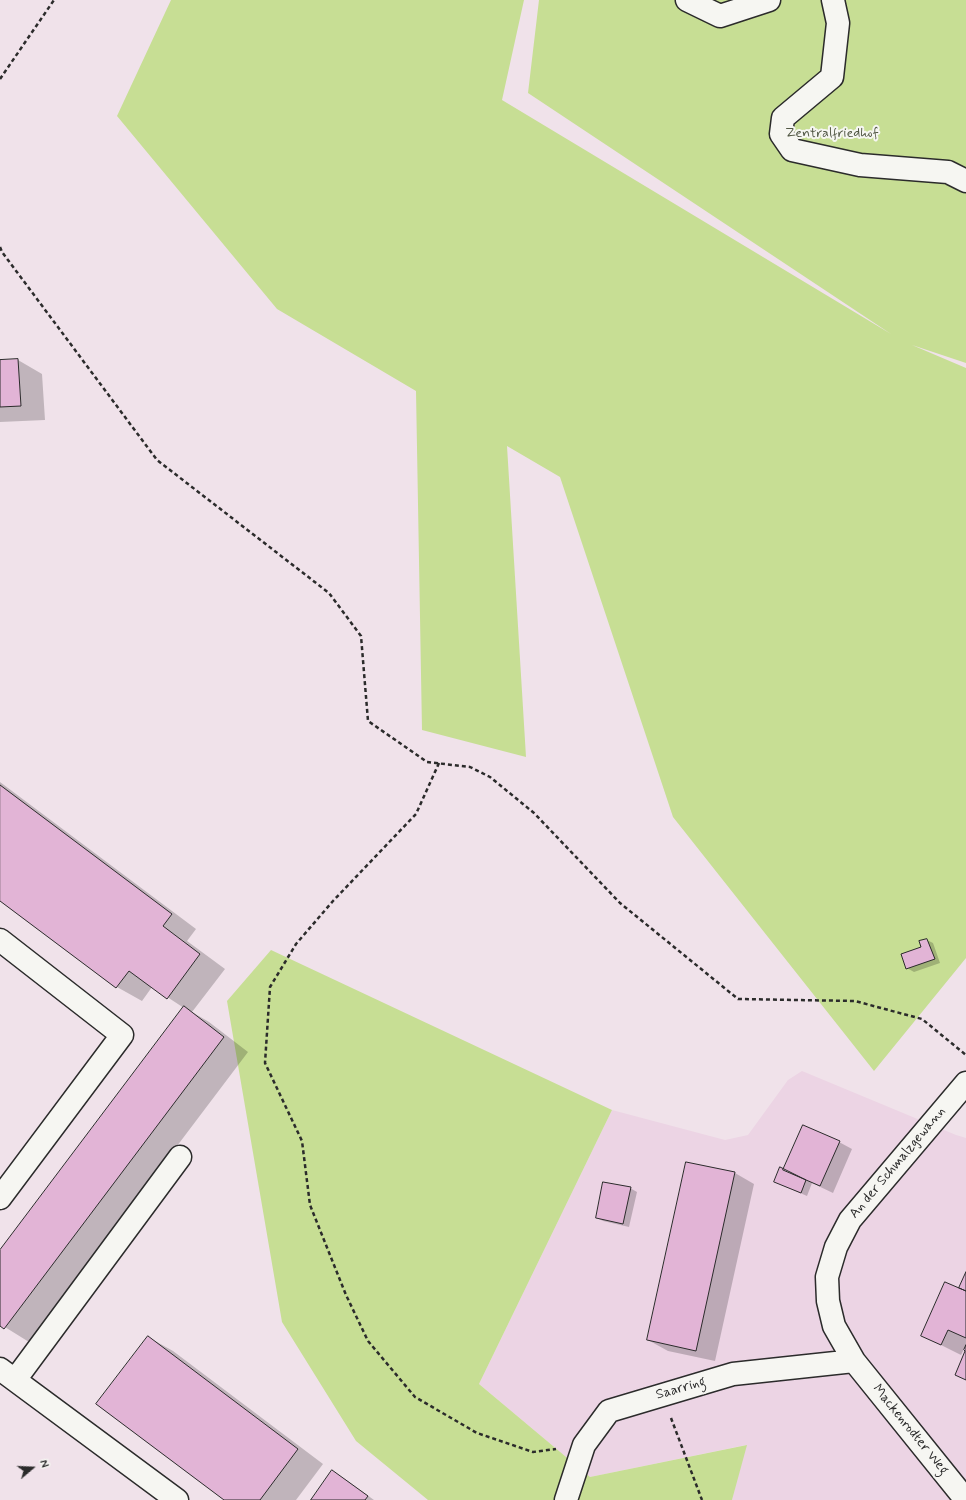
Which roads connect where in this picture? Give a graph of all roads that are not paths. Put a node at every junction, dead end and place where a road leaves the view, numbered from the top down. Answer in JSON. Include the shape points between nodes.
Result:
{"nodes":[{"id":1,"x":687,"y":0,"type":"edge"},
{"id":2,"x":769,"y":0,"type":"edge"},
{"id":3,"x":833,"y":0,"type":"edge"},
{"id":4,"x":966,"y":181,"type":"edge"},
{"id":5,"x":0,"y":940,"type":"edge"},
{"id":6,"x":966,"y":1083,"type":"edge"},
{"id":7,"x":180,"y":1157,"type":"dead end"},
{"id":8,"x":0,"y":1198,"type":"edge"},
{"id":9,"x":854,"y":1361,"type":"junction"},
{"id":10,"x":7,"y":1374,"type":"edge"},
{"id":11,"x":177,"y":1500,"type":"edge"},
{"id":12,"x":566,"y":1500,"type":"edge"},
{"id":13,"x":966,"y":1500,"type":"edge"}],
"edges":[{"from":1,"to":2,"type":"street","via":[[720,16]]},
{"from":3,"to":4,"type":"street","via":[[838,24],[832,77],[783,118],[781,134],[792,150],[860,165],[948,172]]},
{"from":5,"to":8,"type":"street","via":[[122,1035]]},
{"from":6,"to":9,"type":"street","name":"An der Schmalzgewann","via":[[850,1220],[836,1247],[827,1277],[828,1301],[834,1326]]},
{"from":7,"to":10,"type":"street"},
{"from":9,"to":12,"type":"street","name":"Saarring","via":[[733,1374],[609,1410],[584,1445]]},
{"from":9,"to":13,"type":"street","name":"Mackenrodter Weg"},
{"from":10,"to":11,"type":"street"}]}
